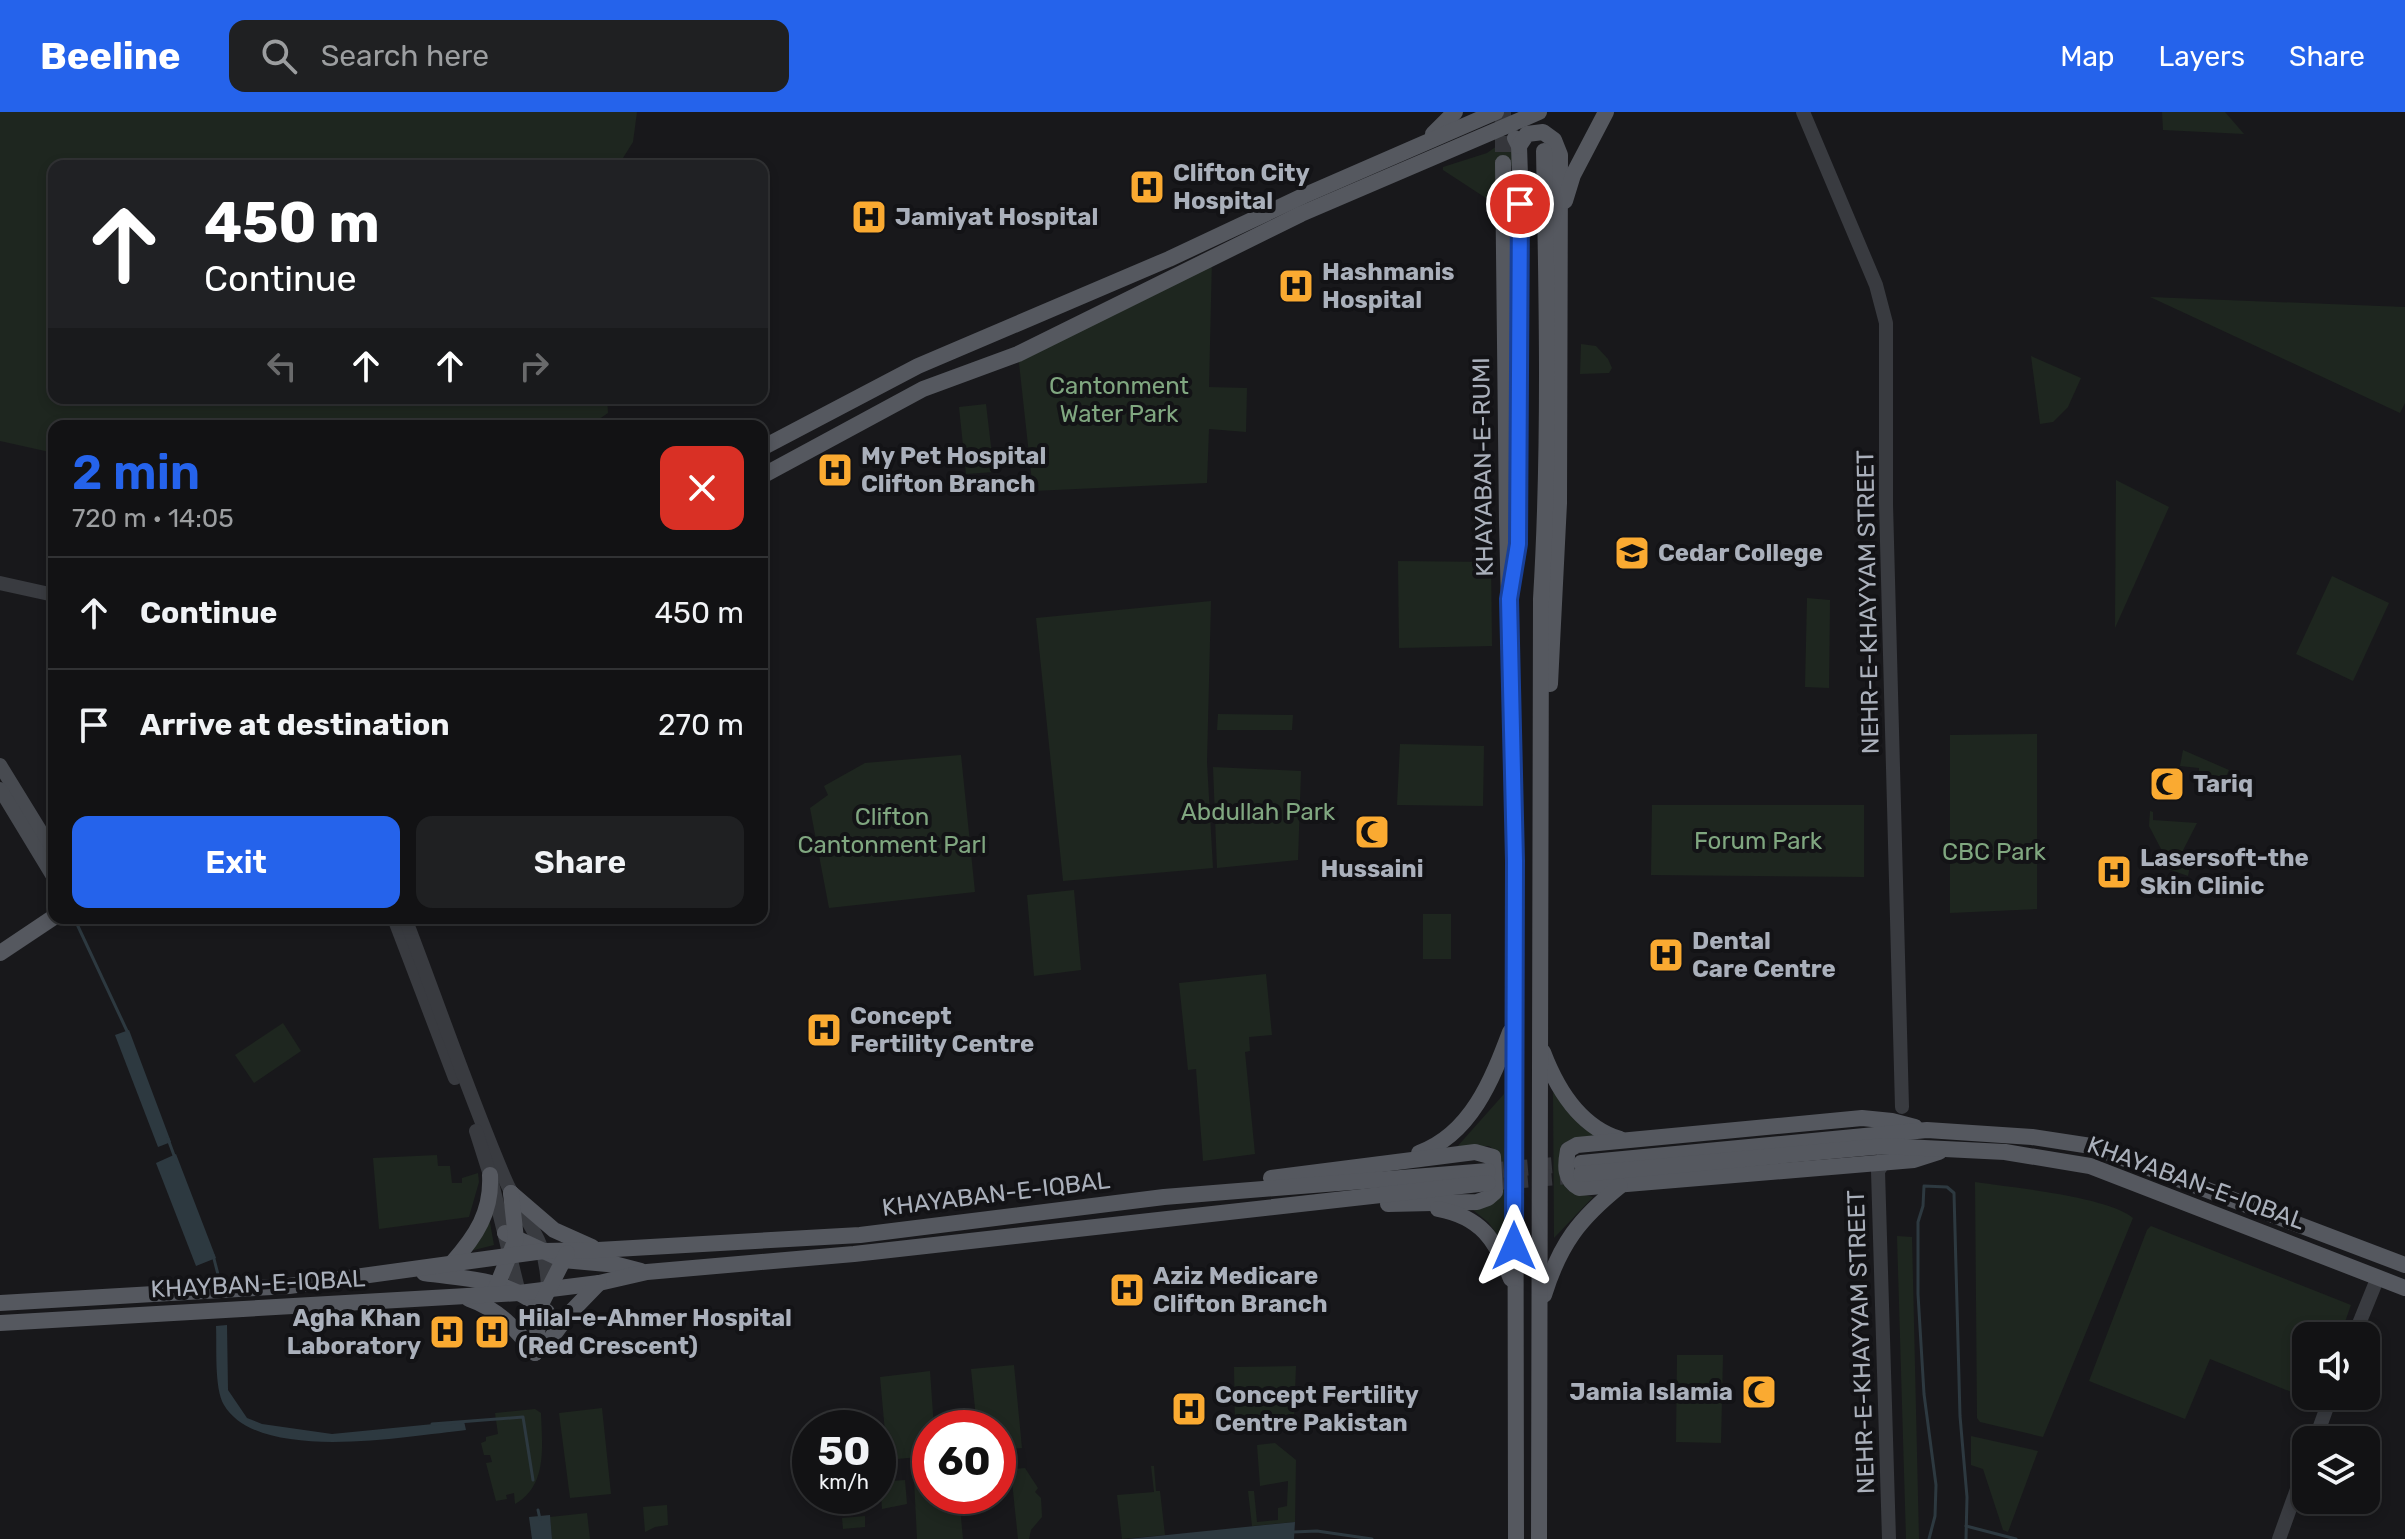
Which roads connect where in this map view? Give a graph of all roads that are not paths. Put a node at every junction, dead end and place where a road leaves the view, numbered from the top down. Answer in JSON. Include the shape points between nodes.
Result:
{"nodes":[{"id":1,"x":1455,"y":112,"type":"edge"},
{"id":2,"x":1496,"y":112,"type":"edge"},
{"id":3,"x":1539,"y":112,"type":"edge"},
{"id":4,"x":1606,"y":112,"type":"edge"},
{"id":5,"x":1803,"y":112,"type":"edge"},
{"id":6,"x":1499,"y":130,"type":"junction"},
{"id":7,"x":1423,"y":144,"type":"junction"},
{"id":8,"x":1519,"y":146,"type":"junction"},
{"id":9,"x":1544,"y":151,"type":"dead end"},
{"id":10,"x":1503,"y":163,"type":"tunnel mouth"},
{"id":11,"x":1561,"y":212,"type":"junction"},
{"id":12,"x":1519,"y":373,"type":"junction"},
{"id":13,"x":768,"y":445,"type":"edge"},
{"id":14,"x":768,"y":473,"type":"edge"},
{"id":15,"x":1544,"y":511,"type":"junction"},
{"id":16,"x":0,"y":583,"type":"edge"},
{"id":17,"x":48,"y":594,"type":"edge"},
{"id":18,"x":1509,"y":599,"type":"junction"},
{"id":19,"x":1540,"y":729,"type":"junction"},
{"id":20,"x":0,"y":765,"type":"edge"},
{"id":21,"x":0,"y":789,"type":"edge"},
{"id":22,"x":48,"y":843,"type":"edge"},
{"id":23,"x":48,"y":868,"type":"edge"},
{"id":24,"x":48,"y":908,"type":"edge"},
{"id":25,"x":48,"y":921,"type":"edge"},
{"id":26,"x":396,"y":924,"type":"edge"},
{"id":27,"x":407,"y":924,"type":"edge"},
{"id":28,"x":0,"y":940,"type":"edge"},
{"id":29,"x":0,"y":953,"type":"edge"},
{"id":30,"x":1514,"y":1020,"type":"junction"},
{"id":31,"x":1539,"y":1039,"type":"junction"},
{"id":32,"x":1902,"y":1107,"type":"dead end"},
{"id":33,"x":1927,"y":1130,"type":"junction"},
{"id":34,"x":484,"y":1138,"type":"junction"},
{"id":35,"x":1629,"y":1141,"type":"junction"},
{"id":36,"x":1884,"y":1154,"type":"junction"},
{"id":37,"x":1395,"y":1163,"type":"junction"},
{"id":38,"x":490,"y":1175,"type":"junction"},
{"id":39,"x":1621,"y":1185,"type":"junction"},
{"id":40,"x":511,"y":1193,"type":"junction"},
{"id":41,"x":1164,"y":1197,"type":"junction"},
{"id":42,"x":1405,"y":1203,"type":"junction"},
{"id":43,"x":1121,"y":1223,"type":"junction"},
{"id":44,"x":511,"y":1242,"type":"junction"},
{"id":45,"x":598,"y":1250,"type":"junction"},
{"id":46,"x":544,"y":1251,"type":"junction"},
{"id":47,"x":565,"y":1256,"type":"junction"},
{"id":48,"x":452,"y":1263,"type":"junction"},
{"id":49,"x":2405,"y":1265,"type":"edge"},
{"id":50,"x":411,"y":1271,"type":"junction"},
{"id":51,"x":647,"y":1272,"type":"junction"},
{"id":52,"x":2378,"y":1277,"type":"junction"},
{"id":53,"x":599,"y":1283,"type":"junction"},
{"id":54,"x":496,"y":1288,"type":"junction"},
{"id":55,"x":2405,"y":1288,"type":"edge"},
{"id":56,"x":548,"y":1290,"type":"junction"},
{"id":57,"x":1516,"y":1292,"type":"junction"},
{"id":58,"x":519,"y":1293,"type":"junction"},
{"id":59,"x":462,"y":1296,"type":"junction"},
{"id":60,"x":0,"y":1303,"type":"edge"},
{"id":61,"x":544,"y":1309,"type":"junction"},
{"id":62,"x":1539,"y":1313,"type":"junction"},
{"id":63,"x":2359,"y":1322,"type":"edge"},
{"id":64,"x":0,"y":1323,"type":"edge"},
{"id":65,"x":540,"y":1349,"type":"junction"},
{"id":66,"x":2292,"y":1503,"type":"edge"},
{"id":67,"x":1516,"y":1539,"type":"edge"},
{"id":68,"x":1539,"y":1539,"type":"edge"},
{"id":69,"x":1889,"y":1539,"type":"edge"},
{"id":70,"x":2279,"y":1539,"type":"edge"}],
"edges":[{"from":1,"to":7,"type":"main road"},
{"from":2,"to":7,"type":"main road"},
{"from":3,"to":6,"type":"main road"},
{"from":4,"to":11,"type":"main road","via":[[1573,175]]},
{"from":5,"to":32,"type":"street","name":"NEHR-E-KHAYYAM STREET","via":[[1876,285],[1886,323]]},
{"from":6,"to":8,"type":"main road","via":[[1513,135]]},
{"from":6,"to":14,"type":"main road","via":[[1301,214],[1018,354],[923,389]]},
{"from":7,"to":13,"type":"main road","via":[[918,366]]},
{"from":8,"to":11,"type":"main road","via":[[1531,132],[1546,132],[1554,140],[1560,155]]},
{"from":8,"to":12,"type":"main road"},
{"from":9,"to":15,"type":"main road"},
{"from":10,"to":18,"type":"main road","name":"KHAYABAN-E-RUMI"},
{"from":11,"to":19,"type":"main road","via":[[1557,583],[1550,688]]},
{"from":12,"to":15,"type":"main road","via":[[1528,546],[1537,543]]},
{"from":12,"to":18,"type":"main road","via":[[1518,544]]},
{"from":15,"to":19,"type":"main road"},
{"from":16,"to":17,"type":"street"},
{"from":18,"to":30,"type":"main road","name":"KHAYABAN-E-RUMI"},
{"from":19,"to":31,"type":"main road"},
{"from":20,"to":22,"type":"main road"},
{"from":21,"to":23,"type":"main road"},
{"from":24,"to":28,"type":"main road"},
{"from":25,"to":29,"type":"main road"},
{"from":26,"to":34,"type":"street"},
{"from":27,"to":34,"type":"street"},
{"from":30,"to":37,"type":"main road","via":[[1486,1091],[1467,1119],[1434,1148]]},
{"from":30,"to":57,"type":"main road","name":"KHAYABAN-E-RUMI"},
{"from":31,"to":35,"type":"main road","via":[[1566,1099],[1605,1135]]},
{"from":31,"to":62,"type":"main road"},
{"from":33,"to":35,"type":"main road","via":[[1862,1118]]},
{"from":33,"to":36,"type":"main road","name":"KHAYABAN-E-IQBAL","via":[[1581,1169]]},
{"from":33,"to":49,"type":"main road","name":"KHAYABAN-E-IQBAL","via":[[1994,1132],[2091,1146]]},
{"from":34,"to":38,"type":"street"},
{"from":34,"to":40,"type":"street"},
{"from":35,"to":39,"type":"main road","via":[[1568,1150],[1570,1183],[1579,1188]]},
{"from":36,"to":39,"type":"main road"},
{"from":36,"to":52,"type":"main road","name":"KHAYABAN-E-IQBAL","via":[[1952,1148],[2090,1166]]},
{"from":36,"to":69,"type":"street","name":"NEHR-E-KHAYYAM STREET","via":[[1878,1171]]},
{"from":37,"to":41,"type":"main road"},
{"from":37,"to":42,"type":"main road","via":[[1475,1152],[1493,1157],[1495,1192],[1488,1198]]},
{"from":38,"to":44,"type":"street"},
{"from":38,"to":48,"type":"main road","via":[[482,1223]]},
{"from":39,"to":62,"type":"main road","via":[[1569,1236]]},
{"from":40,"to":44,"type":"main road","via":[[516,1220]]},
{"from":40,"to":45,"type":"main road","via":[[554,1230]]},
{"from":40,"to":46,"type":"street"},
{"from":41,"to":43,"type":"main road","name":"KHAYABAN-E-IQBAL","via":[[1488,1177]]},
{"from":41,"to":45,"type":"main road","name":"KHAYABAN-E-IQBAL","via":[[860,1235]]},
{"from":42,"to":43,"type":"main road","via":[[1140,1226]]},
{"from":42,"to":57,"type":"main road","via":[[1472,1220],[1497,1246]]},
{"from":43,"to":51,"type":"main road","name":"KHAYABAN-E-IQBAL"},
{"from":44,"to":46,"type":"main road"},
{"from":44,"to":48,"type":"main road","name":"KHAYBAN-E-IQBAL"},
{"from":44,"to":54,"type":"main road"},
{"from":44,"to":58,"type":"street"},
{"from":45,"to":47,"type":"main road","name":"KHAYABAN-E-IQBAL"},
{"from":46,"to":47,"type":"main road","name":"KHAYABAN-E-IQBAL"},
{"from":46,"to":56,"type":"street"},
{"from":47,"to":51,"type":"main road"},
{"from":47,"to":56,"type":"main road"},
{"from":48,"to":50,"type":"main road","name":"KHAYBAN-E-IQBAL"},
{"from":50,"to":54,"type":"main road"},
{"from":50,"to":60,"type":"main road","name":"KHAYBAN-E-IQBAL","via":[[289,1286]]},
{"from":51,"to":53,"type":"main road","name":"KHAYABAN-E-IQBAL"},
{"from":52,"to":55,"type":"main road","name":"KHAYABAN-E-IQBAL"},
{"from":52,"to":63,"type":"street"},
{"from":53,"to":56,"type":"main road","name":"KHAYABAN-E-IQBAL"},
{"from":53,"to":65,"type":"main road"},
{"from":54,"to":58,"type":"main road","name":"KHAYBAN-E-IQBAL"},
{"from":54,"to":59,"type":"main road","name":"KHAYBAN-E-IQBAL"},
{"from":56,"to":58,"type":"main road","name":"KHAYABAN-E-IQBAL"},
{"from":56,"to":61,"type":"main road"},
{"from":57,"to":67,"type":"main road","name":"KHAYABAN-E-RUMI"},
{"from":58,"to":61,"type":"main road"},
{"from":59,"to":64,"type":"main road","name":"KHAYBAN-E-IQBAL"},
{"from":59,"to":65,"type":"main road","via":[[489,1307]]},
{"from":61,"to":65,"type":"main road"},
{"from":62,"to":68,"type":"main road"},
{"from":66,"to":70,"type":"street"}]}
